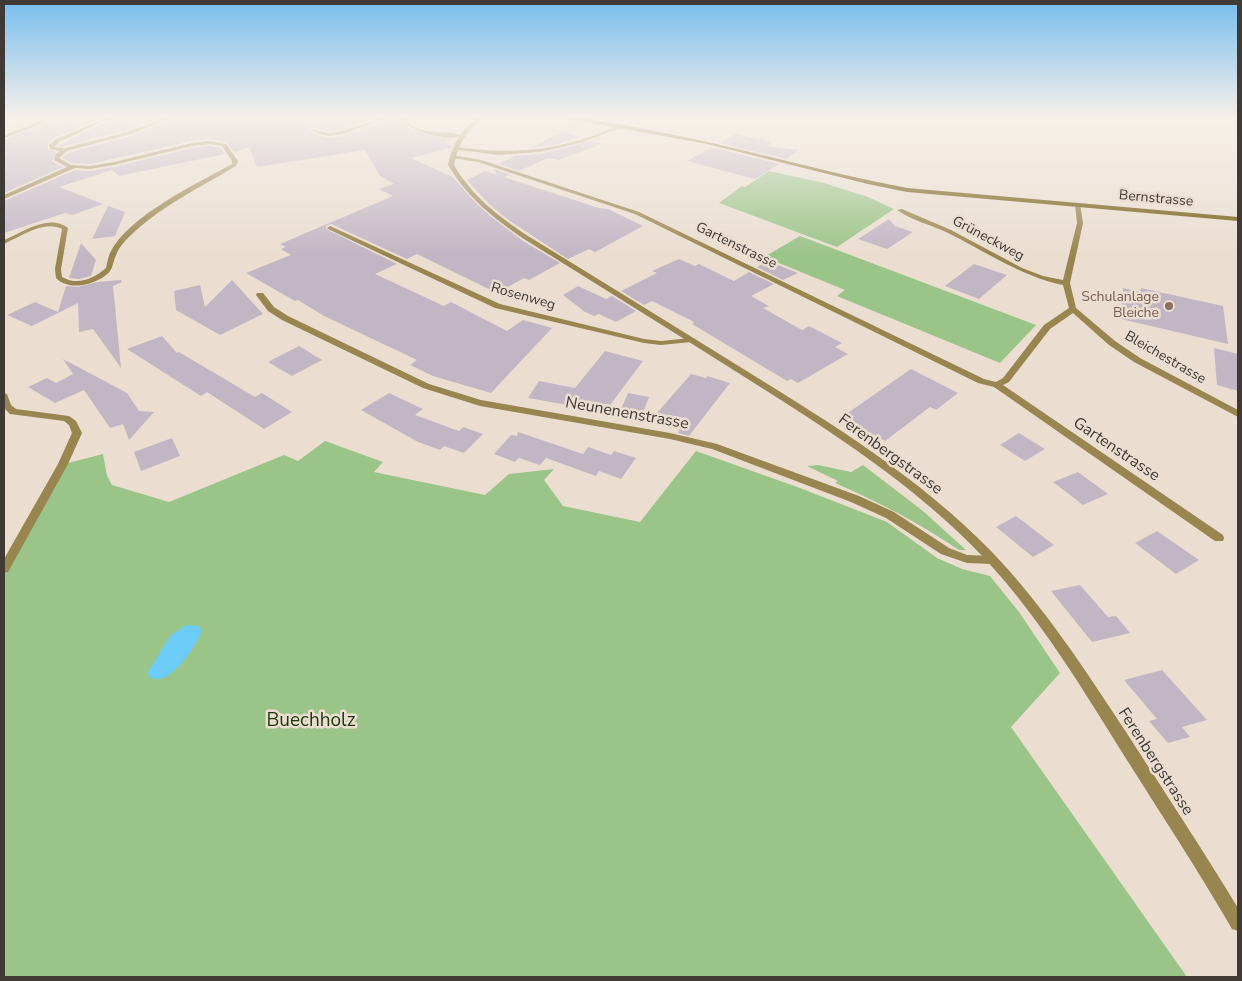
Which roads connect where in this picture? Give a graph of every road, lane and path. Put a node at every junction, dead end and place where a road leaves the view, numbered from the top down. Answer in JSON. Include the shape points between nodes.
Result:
{"nodes":[{"id":1,"x":62,"y":164,"type":"edge"},
{"id":2,"x":106,"y":164,"type":"edge"},
{"id":3,"x":234,"y":164,"type":"edge"},
{"id":4,"x":451,"y":164,"type":"edge"},
{"id":5,"x":487,"y":164,"type":"edge"},
{"id":6,"x":793,"y":164,"type":"edge"},
{"id":7,"x":73,"y":167,"type":"junction"},
{"id":8,"x":4,"y":197,"type":"edge"},
{"id":9,"x":1078,"y":205,"type":"junction"},
{"id":10,"x":900,"y":210,"type":"dead end"},
{"id":11,"x":1238,"y":219,"type":"edge"},
{"id":12,"x":330,"y":228,"type":"dead end"},
{"id":13,"x":4,"y":242,"type":"edge"},
{"id":14,"x":1066,"y":283,"type":"junction"},
{"id":15,"x":260,"y":295,"type":"dead end"},
{"id":16,"x":1073,"y":309,"type":"junction"},
{"id":17,"x":691,"y":340,"type":"junction"},
{"id":18,"x":997,"y":385,"type":"junction"},
{"id":19,"x":4,"y":396,"type":"edge"},
{"id":20,"x":1238,"y":414,"type":"edge"},
{"id":21,"x":1219,"y":538,"type":"dead end"},
{"id":22,"x":992,"y":560,"type":"junction"},
{"id":23,"x":4,"y":569,"type":"edge"},
{"id":24,"x":1238,"y":923,"type":"edge"}],
"edges":[{"from":1,"to":7,"type":"street"},
{"from":2,"to":7,"type":"street"},
{"from":3,"to":13,"type":"street","via":[[174,198],[148,218],[125,237],[109,259],[109,269],[87,282],[65,282],[59,278],[65,228],[61,224],[39,227]]},
{"from":4,"to":17,"type":"street","name":"Ferenbergstrasse","via":[[460,181],[483,206],[532,241]]},
{"from":5,"to":18,"type":"street","name":"Gartenstrasse","via":[[637,214],[981,381]]},
{"from":6,"to":9,"type":"main road","name":"Bernstrasse","via":[[845,178],[928,193]]},
{"from":7,"to":8,"type":"street"},
{"from":9,"to":11,"type":"main road","name":"Bernstrasse"},
{"from":9,"to":14,"type":"street","via":[[1080,223]]},
{"from":10,"to":14,"type":"street","name":"Grüneckweg","via":[[1027,274]]},
{"from":12,"to":17,"type":"street","name":"Rosenweg","via":[[498,306],[644,341]]},
{"from":14,"to":16,"type":"street"},
{"from":15,"to":22,"type":"street","name":"Neunenenstrasse","via":[[272,309],[286,318],[426,386],[480,403],[714,446],[855,499],[890,515],[945,551],[967,559]]},
{"from":16,"to":18,"type":"street","via":[[1047,327],[1012,374]]},
{"from":16,"to":20,"type":"street","name":"Bleichestrasse","via":[[1137,360]]},
{"from":17,"to":22,"type":"street","name":"Ferenbergstrasse","via":[[874,459],[927,499]]},
{"from":18,"to":21,"type":"street","name":"Gartenstrasse"},
{"from":19,"to":23,"type":"street","via":[[13,412],[66,418],[73,423],[77,433]]},
{"from":22,"to":24,"type":"street","name":"Ferenbergstrasse","via":[[1024,597],[1091,690]]}]}
